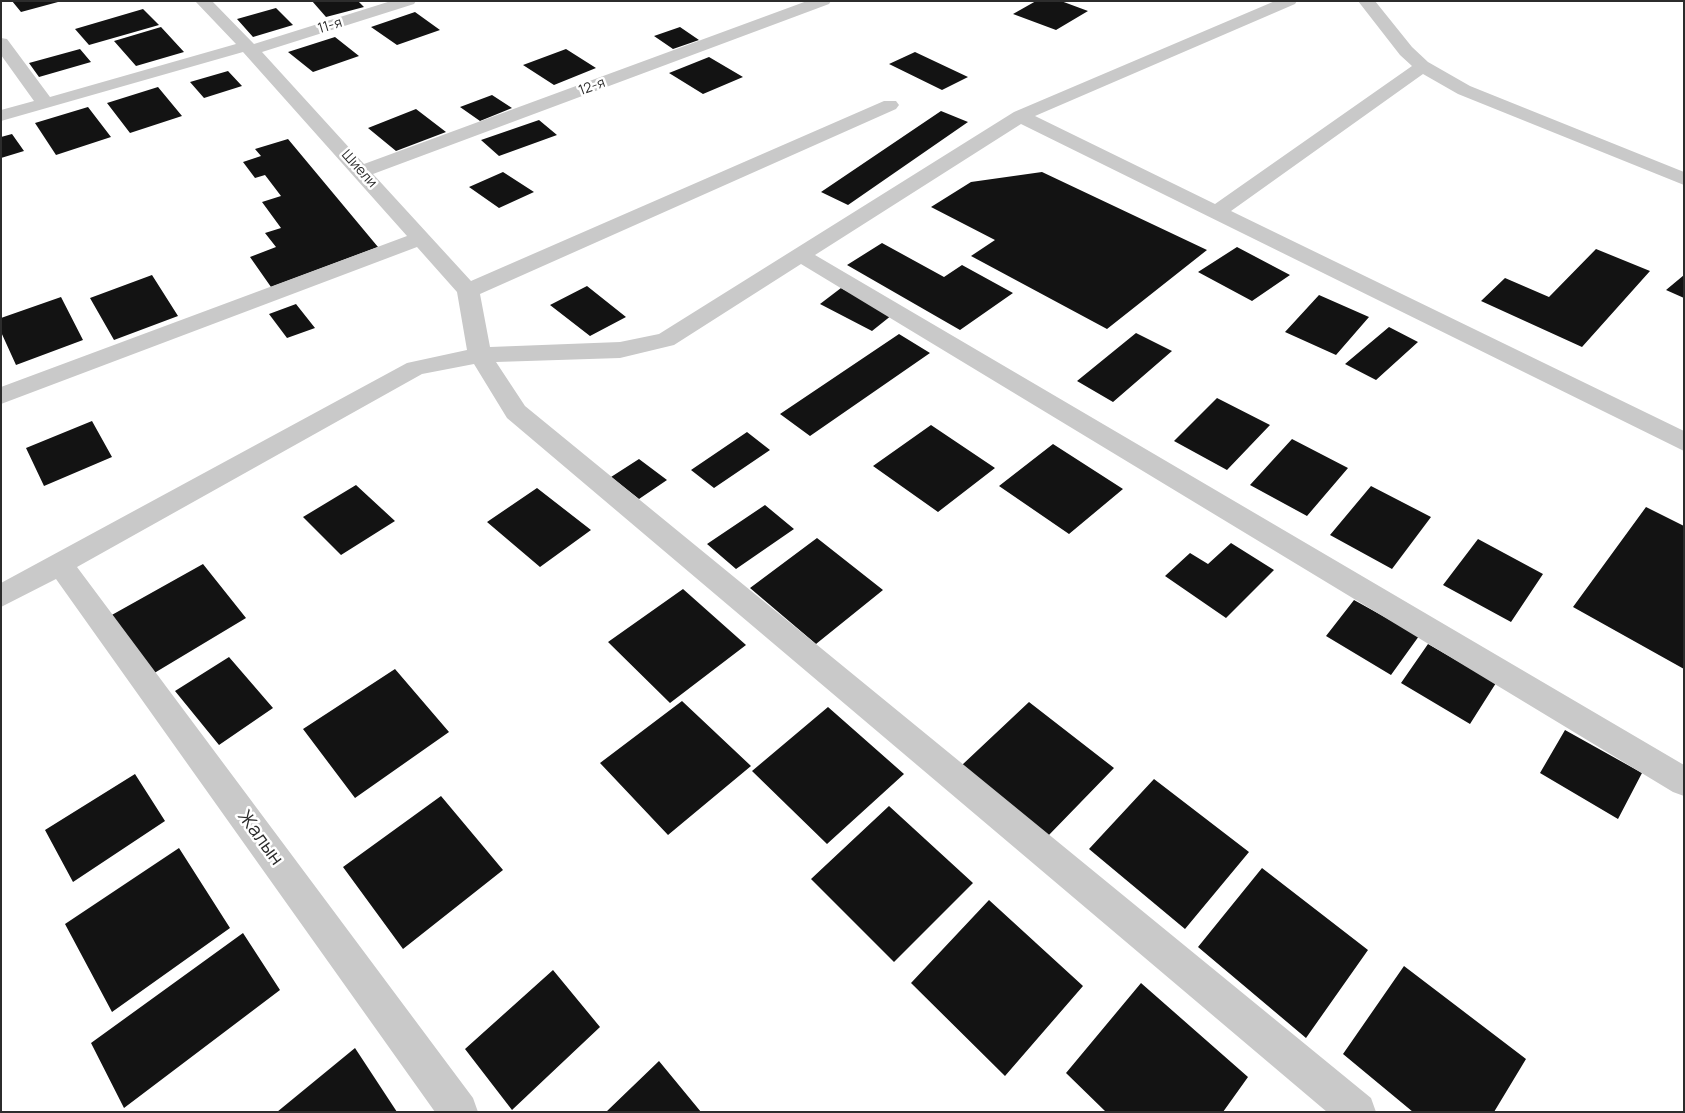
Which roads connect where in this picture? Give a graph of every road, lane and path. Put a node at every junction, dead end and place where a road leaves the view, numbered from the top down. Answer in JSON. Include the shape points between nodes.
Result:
{"nodes":[{"id":1,"x":203,"y":1,"type":"edge"},
{"id":2,"x":408,"y":1,"type":"edge"},
{"id":3,"x":823,"y":1,"type":"edge"},
{"id":4,"x":1289,"y":1,"type":"edge"},
{"id":5,"x":1366,"y":1,"type":"edge"},
{"id":6,"x":1,"y":43,"type":"edge"},
{"id":7,"x":249,"y":48,"type":"junction"},
{"id":8,"x":1422,"y":66,"type":"junction"},
{"id":9,"x":46,"y":104,"type":"junction"},
{"id":10,"x":890,"y":105,"type":"dead end"},
{"id":11,"x":1,"y":116,"type":"edge"},
{"id":12,"x":1020,"y":116,"type":"junction"},
{"id":13,"x":361,"y":172,"type":"junction"},
{"id":14,"x":1684,"y":179,"type":"edge"},
{"id":15,"x":1216,"y":212,"type":"junction"},
{"id":16,"x":421,"y":238,"type":"junction"},
{"id":17,"x":802,"y":256,"type":"junction"},
{"id":18,"x":468,"y":290,"type":"junction"},
{"id":19,"x":480,"y":355,"type":"junction"},
{"id":20,"x":1,"y":396,"type":"edge"},
{"id":21,"x":1684,"y":442,"type":"edge"},
{"id":22,"x":60,"y":564,"type":"junction"},
{"id":23,"x":1,"y":596,"type":"edge"},
{"id":24,"x":1684,"y":782,"type":"edge"},
{"id":25,"x":459,"y":1112,"type":"edge"},
{"id":26,"x":1356,"y":1112,"type":"edge"}],
"edges":[{"from":1,"to":7,"type":"street","name":"Шиели"},
{"from":2,"to":7,"type":"street","name":"11-я"},
{"from":3,"to":13,"type":"street","name":"12-я"},
{"from":4,"to":12,"type":"street"},
{"from":5,"to":8,"type":"street"},
{"from":6,"to":9,"type":"street"},
{"from":7,"to":9,"type":"street","name":"11-я"},
{"from":7,"to":13,"type":"street","name":"Шиели"},
{"from":8,"to":14,"type":"street","via":[[1464,90]]},
{"from":8,"to":15,"type":"street"},
{"from":9,"to":11,"type":"street","name":"11-я"},
{"from":10,"to":18,"type":"street"},
{"from":12,"to":15,"type":"street"},
{"from":12,"to":17,"type":"street"},
{"from":13,"to":16,"type":"street","name":"Шиели"},
{"from":15,"to":21,"type":"street"},
{"from":16,"to":18,"type":"street","name":"Шиели"},
{"from":16,"to":20,"type":"street"},
{"from":17,"to":19,"type":"street","via":[[666,340],[620,350]]},
{"from":17,"to":24,"type":"street"},
{"from":18,"to":19,"type":"street"},
{"from":19,"to":22,"type":"street","via":[[415,368]]},
{"from":19,"to":26,"type":"street","via":[[516,412]]},
{"from":22,"to":23,"type":"street"},
{"from":22,"to":25,"type":"street","name":"Жалын"}]}
